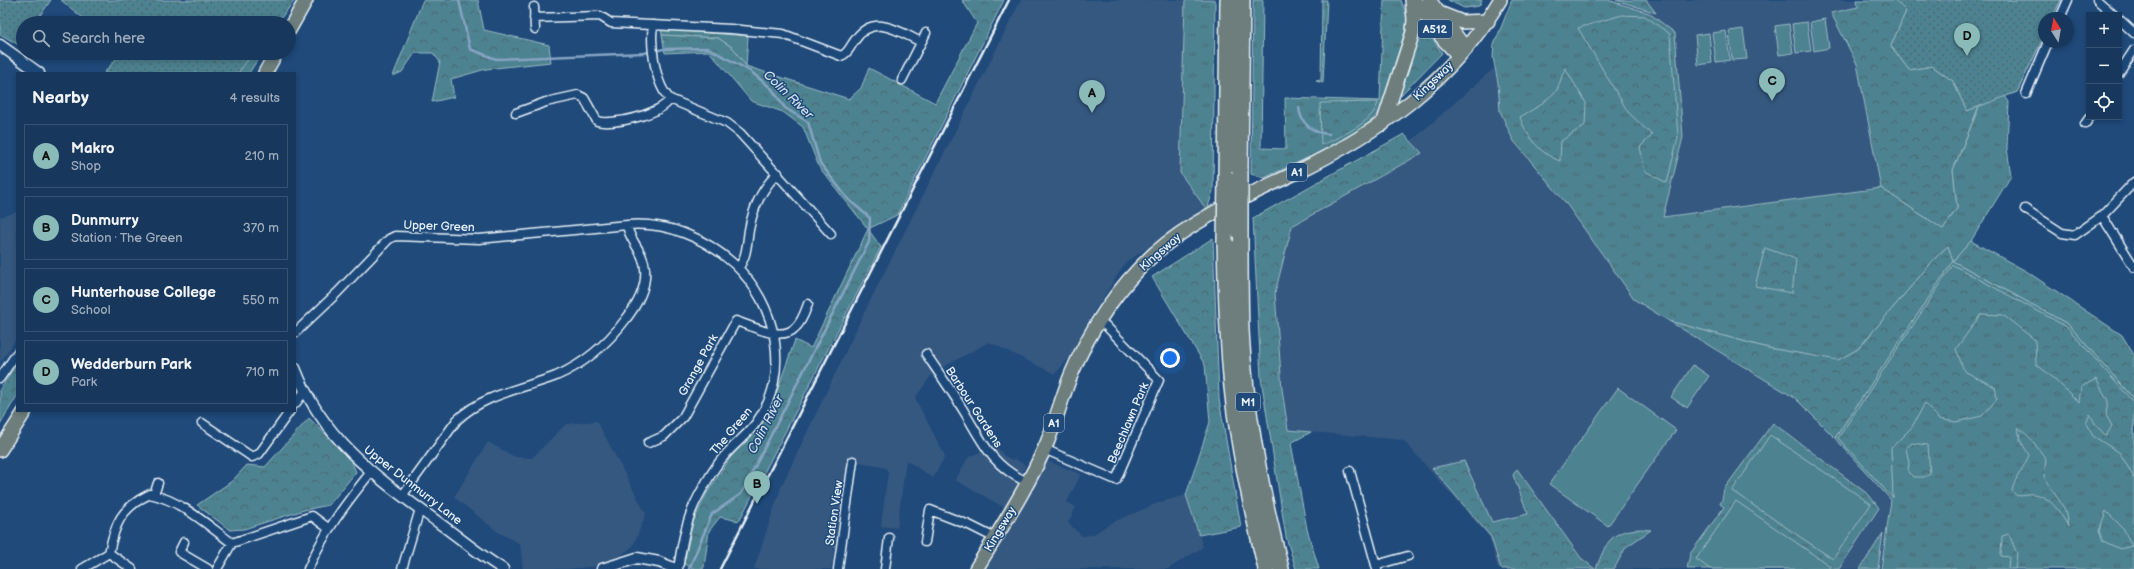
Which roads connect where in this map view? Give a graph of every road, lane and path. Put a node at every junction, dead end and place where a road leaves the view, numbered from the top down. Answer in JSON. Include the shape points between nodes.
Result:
{"nodes":[{"id":1,"x":1228,"y":0,"type":"edge"},
{"id":2,"x":1242,"y":0,"type":"edge"},
{"id":3,"x":1413,"y":0,"type":"edge"},
{"id":4,"x":1429,"y":0,"type":"edge"},
{"id":5,"x":1500,"y":0,"type":"edge"},
{"id":6,"x":2068,"y":0,"type":"edge"},
{"id":7,"x":2098,"y":0,"type":"edge"},
{"id":8,"x":304,"y":3,"type":"edge"},
{"id":9,"x":534,"y":7,"type":"dead end"},
{"id":10,"x":1438,"y":12,"type":"junction"},
{"id":11,"x":2063,"y":12,"type":"edge"},
{"id":12,"x":2111,"y":12,"type":"edge"},
{"id":13,"x":296,"y":17,"type":"edge"},
{"id":14,"x":534,"y":18,"type":"junction"},
{"id":15,"x":1488,"y":21,"type":"junction"},
{"id":16,"x":2122,"y":22,"type":"edge"},
{"id":17,"x":653,"y":25,"type":"junction"},
{"id":18,"x":535,"y":29,"type":"dead end"},
{"id":19,"x":926,"y":33,"type":"dead end"},
{"id":20,"x":2134,"y":33,"type":"edge"},
{"id":21,"x":921,"y":42,"type":"junction"},
{"id":22,"x":0,"y":45,"type":"edge"},
{"id":23,"x":2045,"y":48,"type":"edge"},
{"id":24,"x":2134,"y":50,"type":"edge"},
{"id":25,"x":1463,"y":52,"type":"junction"},
{"id":26,"x":16,"y":56,"type":"edge"},
{"id":27,"x":21,"y":60,"type":"edge"},
{"id":28,"x":272,"y":60,"type":"edge"},
{"id":29,"x":2122,"y":68,"type":"edge"},
{"id":30,"x":38,"y":72,"type":"edge"},
{"id":31,"x":266,"y":72,"type":"edge"},
{"id":32,"x":902,"y":80,"type":"dead end"},
{"id":33,"x":2026,"y":94,"type":"dead end"},
{"id":34,"x":670,"y":99,"type":"junction"},
{"id":35,"x":516,"y":113,"type":"dead end"},
{"id":36,"x":1383,"y":124,"type":"junction"},
{"id":37,"x":778,"y":173,"type":"junction"},
{"id":38,"x":2134,"y":182,"type":"edge"},
{"id":39,"x":2025,"y":209,"type":"dead end"},
{"id":40,"x":2102,"y":216,"type":"junction"},
{"id":41,"x":626,"y":225,"type":"junction"},
{"id":42,"x":596,"y":228,"type":"joint"},
{"id":43,"x":831,"y":234,"type":"dead end"},
{"id":44,"x":2134,"y":267,"type":"edge"},
{"id":45,"x":738,"y":268,"type":"junction"},
{"id":46,"x":808,"y":304,"type":"dead end"},
{"id":47,"x":1098,"y":321,"type":"junction"},
{"id":48,"x":296,"y":332,"type":"edge"},
{"id":49,"x":774,"y":332,"type":"junction"},
{"id":50,"x":16,"y":354,"type":"edge"},
{"id":51,"x":926,"y":354,"type":"dead end"},
{"id":52,"x":296,"y":370,"type":"edge"},
{"id":53,"x":0,"y":378,"type":"edge"},
{"id":54,"x":305,"y":391,"type":"junction"},
{"id":55,"x":296,"y":403,"type":"edge"},
{"id":56,"x":24,"y":412,"type":"edge"},
{"id":57,"x":289,"y":412,"type":"edge"},
{"id":58,"x":202,"y":423,"type":"dead end"},
{"id":59,"x":648,"y":442,"type":"dead end"},
{"id":60,"x":1044,"y":449,"type":"junction"},
{"id":61,"x":0,"y":450,"type":"edge"},
{"id":62,"x":853,"y":461,"type":"dead end"},
{"id":63,"x":1350,"y":471,"type":"dead end"},
{"id":64,"x":371,"y":472,"type":"junction"},
{"id":65,"x":1027,"y":482,"type":"junction"},
{"id":66,"x":158,"y":483,"type":"dead end"},
{"id":67,"x":154,"y":495,"type":"junction"},
{"id":68,"x":402,"y":496,"type":"junction"},
{"id":69,"x":420,"y":509,"type":"junction"},
{"id":70,"x":328,"y":528,"type":"junction"},
{"id":71,"x":889,"y":538,"type":"dead end"},
{"id":72,"x":995,"y":538,"type":"junction"},
{"id":73,"x":184,"y":542,"type":"dead end"},
{"id":74,"x":925,"y":542,"type":"dead end"},
{"id":75,"x":232,"y":543,"type":"junction"},
{"id":76,"x":109,"y":553,"type":"junction"},
{"id":77,"x":1408,"y":556,"type":"dead end"},
{"id":78,"x":1376,"y":567,"type":"edge"},
{"id":79,"x":498,"y":568,"type":"edge"},
{"id":80,"x":82,"y":569,"type":"edge"},
{"id":81,"x":132,"y":569,"type":"edge"},
{"id":82,"x":208,"y":569,"type":"edge"},
{"id":83,"x":216,"y":569,"type":"edge"},
{"id":84,"x":308,"y":569,"type":"edge"},
{"id":85,"x":402,"y":569,"type":"edge"},
{"id":86,"x":602,"y":569,"type":"edge"},
{"id":87,"x":677,"y":569,"type":"edge"},
{"id":88,"x":838,"y":569,"type":"edge"},
{"id":89,"x":885,"y":569,"type":"edge"},
{"id":90,"x":976,"y":569,"type":"edge"},
{"id":91,"x":1266,"y":569,"type":"edge"},
{"id":92,"x":1281,"y":569,"type":"edge"}],
"edges":[{"from":1,"to":91,"type":"highway","number":"M1","bridge":true,"via":[[1225,241],[1227,323],[1242,460]]},
{"from":2,"to":92,"type":"highway","number":"M1","bridge":true,"via":[[1241,330],[1246,384],[1264,499]]},
{"from":3,"to":25,"type":"main road","number":"A512","via":[[1444,40]]},
{"from":3,"to":36,"type":"main road","via":[[1412,32]]},
{"from":4,"to":10,"type":"main road","number":"A512"},
{"from":5,"to":15,"type":"main road","number":"A1"},
{"from":6,"to":11,"type":"street"},
{"from":7,"to":12,"type":"street"},
{"from":8,"to":13,"type":"main road"},
{"from":9,"to":14,"type":"street"},
{"from":10,"to":15,"type":"main road","via":[[1462,22]]},
{"from":10,"to":25,"type":"main road","number":"A512"},
{"from":14,"to":17,"type":"street","via":[[600,16],[611,22]]},
{"from":14,"to":18,"type":"street"},
{"from":15,"to":25,"type":"main road","number":"A1"},
{"from":16,"to":20,"type":"street"},
{"from":17,"to":21,"type":"street","via":[[783,34],[841,56],[863,30],[874,26],[893,28]]},
{"from":17,"to":34,"type":"street","via":[[652,40],[660,84]]},
{"from":19,"to":21,"type":"street"},
{"from":21,"to":32,"type":"street"},
{"from":22,"to":26,"type":"street"},
{"from":23,"to":33,"type":"street"},
{"from":24,"to":29,"type":"street"},
{"from":25,"to":36,"type":"main road","name":"Kingsway","number":"A1","via":[[1408,106]]},
{"from":27,"to":30,"type":"street"},
{"from":28,"to":31,"type":"main road"},
{"from":34,"to":35,"type":"street","via":[[664,108],[655,112],[605,123],[597,121],[587,102],[578,95],[546,102]]},
{"from":34,"to":37,"type":"street","via":[[726,122],[751,143]]},
{"from":36,"to":47,"type":"main road","name":"Kingsway","number":"A1","via":[[1335,153],[1208,217],[1168,242],[1129,281]]},
{"from":37,"to":43,"type":"street"},
{"from":37,"to":45,"type":"street","via":[[758,199],[745,255]]},
{"from":38,"to":40,"type":"street"},
{"from":39,"to":40,"type":"street","via":[[2062,233],[2075,235]]},
{"from":40,"to":44,"type":"street"},
{"from":41,"to":42,"type":"street","name":"The Green"},
{"from":41,"to":45,"type":"street","name":"The Green","via":[[652,224],[690,235],[721,253]]},
{"from":41,"to":68,"type":"street","via":[[644,260],[645,276],[636,304],[621,325],[597,350],[572,367],[557,375],[493,397],[465,413],[457,420]]},
{"from":42,"to":48,"type":"street","name":"Upper Green","via":[[479,239],[395,236],[389,238]]},
{"from":45,"to":49,"type":"street","name":"The Green","via":[[759,293]]},
{"from":46,"to":49,"type":"street","via":[[796,328],[785,334]]},
{"from":47,"to":60,"type":"main road","name":"Kingsway","number":"A1","via":[[1072,372]]},
{"from":47,"to":60,"type":"street","name":"Beechlawn Park","via":[[1159,380],[1116,480]]},
{"from":49,"to":59,"type":"street","name":"Grange Park","via":[[736,321],[684,417],[664,436]]},
{"from":49,"to":87,"type":"street","name":"The Green","via":[[775,372],[769,400],[755,424],[726,454],[698,497],[687,525]]},
{"from":50,"to":53,"type":"street"},
{"from":51,"to":65,"type":"street","name":"Barbour Gardens","via":[[991,456],[1003,468]]},
{"from":52,"to":54,"type":"street","name":"Upper Dunmurry Lane"},
{"from":54,"to":55,"type":"street"},
{"from":54,"to":64,"type":"street","name":"Upper Dunmurry Lane","via":[[315,411]]},
{"from":56,"to":61,"type":"main road"},
{"from":57,"to":58,"type":"street","via":[[259,454],[252,457]]},
{"from":60,"to":65,"type":"main road","name":"Kingsway","number":"A1"},
{"from":62,"to":88,"type":"street","name":"Station View"},
{"from":63,"to":78,"type":"street"},
{"from":64,"to":68,"type":"street","name":"Upper Dunmurry Lane"},
{"from":64,"to":70,"type":"street"},
{"from":65,"to":72,"type":"main road","name":"Kingsway","number":"A1"},
{"from":66,"to":67,"type":"street"},
{"from":67,"to":75,"type":"street","via":[[182,506]]},
{"from":67,"to":76,"type":"street","via":[[150,494],[128,506],[117,522]]},
{"from":68,"to":69,"type":"street","name":"Upper Dunmurry Lane"},
{"from":69,"to":79,"type":"street","name":"Upper Dunmurry Lane"},
{"from":69,"to":85,"type":"street"},
{"from":70,"to":75,"type":"street","via":[[312,516]]},
{"from":70,"to":84,"type":"street"},
{"from":71,"to":89,"type":"street"},
{"from":72,"to":74,"type":"street","via":[[930,510]]},
{"from":72,"to":90,"type":"main road","name":"Kingsway","number":"A1"},
{"from":73,"to":82,"type":"street","via":[[179,552]]},
{"from":75,"to":83,"type":"street"},
{"from":76,"to":80,"type":"street"},
{"from":76,"to":81,"type":"street"},
{"from":77,"to":78,"type":"street"},
{"from":86,"to":87,"type":"street","via":[[638,558]]}]}
